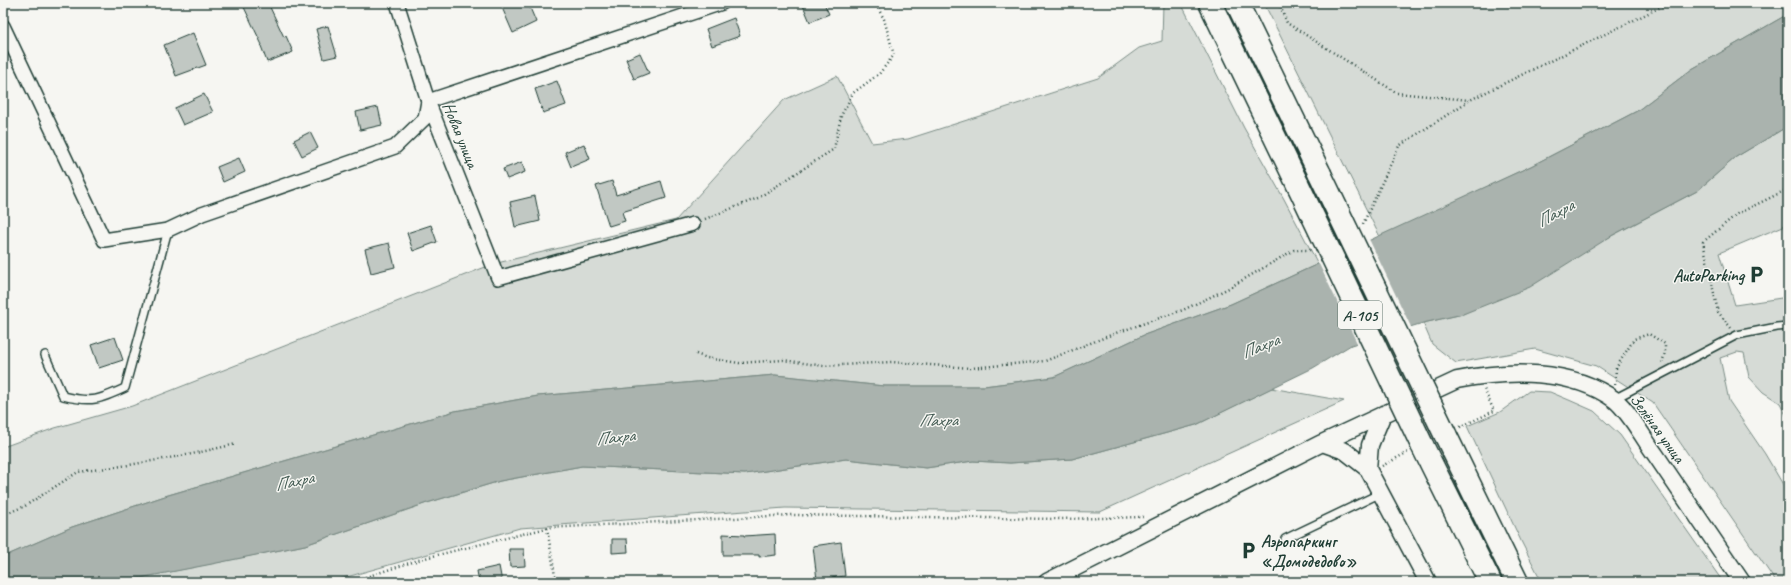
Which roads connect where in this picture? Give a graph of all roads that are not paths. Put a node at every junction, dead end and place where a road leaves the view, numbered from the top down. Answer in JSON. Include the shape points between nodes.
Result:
{"nodes":[{"id":1,"x":397,"y":3,"type":"edge"},
{"id":2,"x":722,"y":3,"type":"edge"},
{"id":3,"x":1210,"y":3,"type":"edge"},
{"id":4,"x":1237,"y":3,"type":"edge"},
{"id":5,"x":3,"y":26,"type":"edge"},
{"id":6,"x":428,"y":101,"type":"junction"},
{"id":7,"x":693,"y":224,"type":"road end"},
{"id":8,"x":168,"y":230,"type":"junction"},
{"id":9,"x":1788,"y":326,"type":"edge"},
{"id":10,"x":45,"y":355,"type":"dead end"},
{"id":11,"x":1613,"y":399,"type":"junction"},
{"id":12,"x":1383,"y":414,"type":"junction"},
{"id":13,"x":1322,"y":443,"type":"junction"},
{"id":14,"x":1369,"y":471,"type":"junction"},
{"id":15,"x":1381,"y":492,"type":"junction"},
{"id":16,"x":1285,"y":539,"type":"dead end"},
{"id":17,"x":1047,"y":582,"type":"edge"},
{"id":18,"x":1428,"y":582,"type":"edge"},
{"id":19,"x":1490,"y":582,"type":"edge"},
{"id":20,"x":1517,"y":582,"type":"edge"},
{"id":21,"x":1742,"y":582,"type":"edge"}],
"edges":[{"from":1,"to":6,"type":"street","name":"Новая улица"},
{"from":2,"to":6,"type":"street"},
{"from":3,"to":19,"type":"highway","number":"А-105","bridge":true},
{"from":4,"to":20,"type":"highway","number":"А-105","bridge":true},
{"from":5,"to":8,"type":"street","via":[[104,240]]},
{"from":6,"to":7,"type":"street","name":"Новая улица","via":[[498,278]]},
{"from":6,"to":8,"type":"street","via":[[425,118],[395,147],[202,214]]},
{"from":8,"to":10,"type":"lane","via":[[125,388],[100,399],[83,401],[63,396]]},
{"from":9,"to":11,"type":"lane","via":[[1737,335]]},
{"from":11,"to":12,"type":"street","name":"Зелёная улица","via":[[1584,383],[1515,373],[1456,380]]},
{"from":11,"to":21,"type":"street","name":"Зелёная улица","via":[[1622,405]]},
{"from":12,"to":13,"type":"street","name":"Зелёная улица"},
{"from":12,"to":14,"type":"street","via":[[1370,445]]},
{"from":13,"to":14,"type":"street","via":[[1345,451]]},
{"from":13,"to":17,"type":"street","name":"Зелёная улица"},
{"from":14,"to":15,"type":"street"},
{"from":15,"to":16,"type":"lane"},
{"from":15,"to":18,"type":"street"}]}
